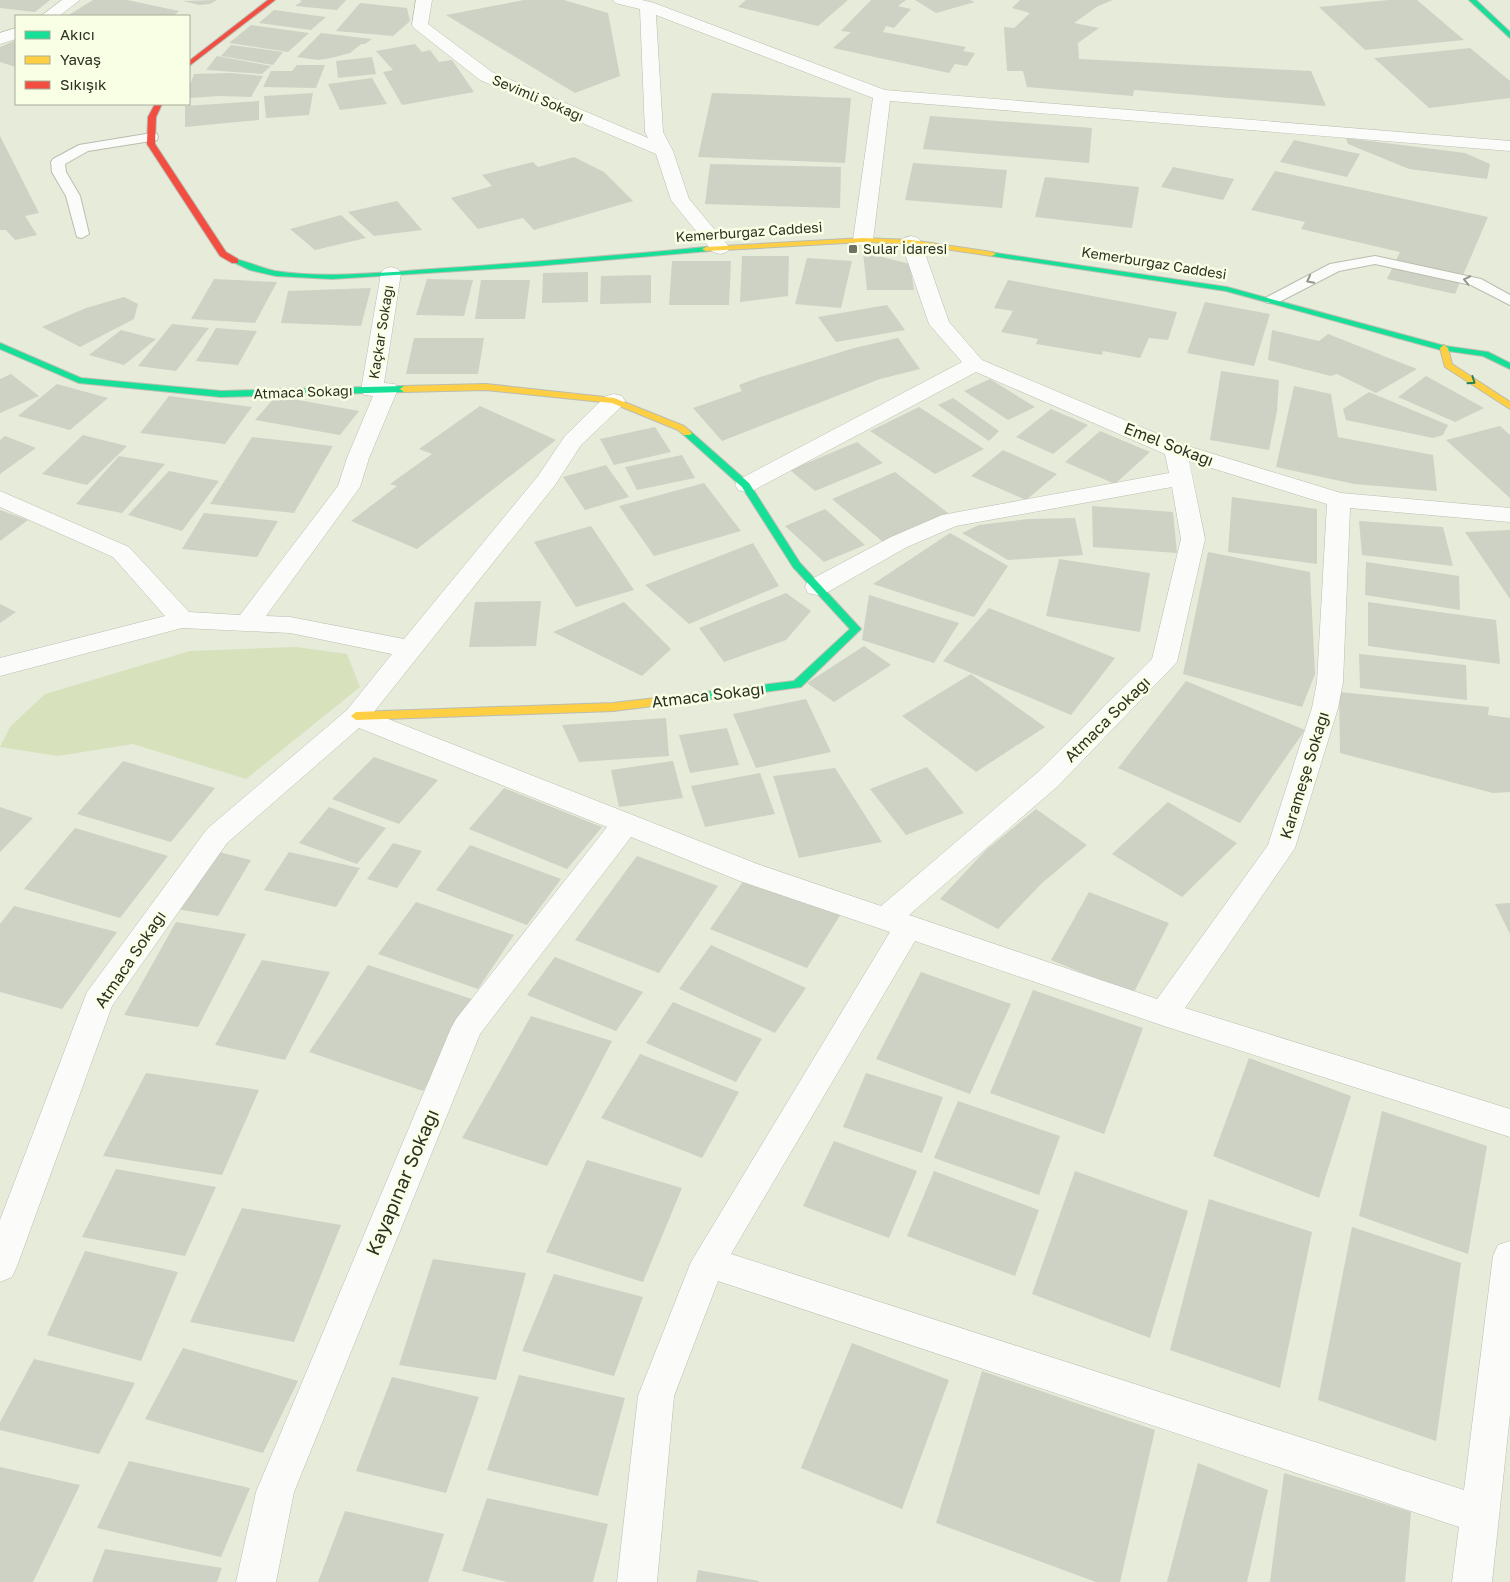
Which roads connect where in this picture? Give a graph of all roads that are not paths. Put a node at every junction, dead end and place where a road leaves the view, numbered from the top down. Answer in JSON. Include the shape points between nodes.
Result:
{"nodes":[{"id":1,"x":72,"y":0,"type":"edge"},
{"id":2,"x":272,"y":0,"type":"edge"},
{"id":3,"x":424,"y":0,"type":"edge"},
{"id":4,"x":621,"y":0,"type":"edge"},
{"id":5,"x":1472,"y":0,"type":"edge"},
{"id":6,"x":648,"y":6,"type":"junction"},
{"id":7,"x":51,"y":15,"type":"edge"},
{"id":8,"x":15,"y":33,"type":"edge"},
{"id":9,"x":1510,"y":36,"type":"edge"},
{"id":10,"x":0,"y":39,"type":"edge"},
{"id":11,"x":190,"y":63,"type":"edge"},
{"id":12,"x":882,"y":95,"type":"junction"},
{"id":13,"x":158,"y":105,"type":"edge"},
{"id":14,"x":152,"y":137,"type":"junction"},
{"id":15,"x":1510,"y":146,"type":"edge"},
{"id":16,"x":664,"y":151,"type":"junction"},
{"id":17,"x":82,"y":234,"type":"dead end"},
{"id":18,"x":863,"y":240,"type":"junction"},
{"id":19,"x":911,"y":242,"type":"junction"},
{"id":20,"x":720,"y":248,"type":"junction"},
{"id":21,"x":391,"y":274,"type":"junction"},
{"id":22,"x":1272,"y":300,"type":"junction"},
{"id":23,"x":1510,"y":301,"type":"edge"},
{"id":24,"x":0,"y":346,"type":"edge"},
{"id":25,"x":1444,"y":348,"type":"junction"},
{"id":26,"x":975,"y":364,"type":"junction"},
{"id":27,"x":1510,"y":366,"type":"edge"},
{"id":28,"x":380,"y":390,"type":"junction"},
{"id":29,"x":614,"y":401,"type":"junction"},
{"id":30,"x":1510,"y":406,"type":"edge"},
{"id":31,"x":1176,"y":450,"type":"junction"},
{"id":32,"x":1182,"y":478,"type":"junction"},
{"id":33,"x":746,"y":485,"type":"junction"},
{"id":34,"x":0,"y":498,"type":"edge"},
{"id":35,"x":1339,"y":500,"type":"junction"},
{"id":36,"x":1510,"y":515,"type":"edge"},
{"id":37,"x":817,"y":587,"type":"junction"},
{"id":38,"x":182,"y":620,"type":"junction"},
{"id":39,"x":247,"y":623,"type":"junction"},
{"id":40,"x":411,"y":649,"type":"junction"},
{"id":41,"x":0,"y":667,"type":"edge"},
{"id":42,"x":356,"y":716,"type":"junction"},
{"id":43,"x":626,"y":823,"type":"junction"},
{"id":44,"x":897,"y":923,"type":"junction"},
{"id":45,"x":1164,"y":1014,"type":"junction"},
{"id":46,"x":1510,"y":1123,"type":"edge"},
{"id":47,"x":1510,"y":1256,"type":"edge"},
{"id":48,"x":708,"y":1262,"type":"junction"},
{"id":49,"x":0,"y":1266,"type":"edge"},
{"id":50,"x":1499,"y":1451,"type":"edge"},
{"id":51,"x":1481,"y":1515,"type":"junction"},
{"id":52,"x":256,"y":1582,"type":"edge"},
{"id":53,"x":637,"y":1582,"type":"edge"},
{"id":54,"x":1472,"y":1582,"type":"edge"}],
"edges":[{"from":1,"to":7,"type":"street"},
{"from":2,"to":11,"type":"main road"},
{"from":3,"to":16,"type":"street","name":"Sevimli Sokağı","via":[[420,25],[486,76]]},
{"from":4,"to":6,"type":"street"},
{"from":5,"to":9,"type":"main road"},
{"from":6,"to":12,"type":"street"},
{"from":6,"to":16,"type":"street","via":[[654,132]]},
{"from":8,"to":10,"type":"street"},
{"from":12,"to":15,"type":"street"},
{"from":12,"to":18,"type":"street"},
{"from":13,"to":14,"type":"main road","name":"Kemerburgaz Caddesi","via":[[152,117]]},
{"from":14,"to":17,"type":"lane","via":[[84,148],[58,162],[59,172],[73,196]]},
{"from":14,"to":21,"type":"main road","name":"Kemerburgaz Caddesi","via":[[151,144],[223,254],[243,266],[266,272],[322,276]]},
{"from":16,"to":20,"type":"street","via":[[680,200]]},
{"from":18,"to":19,"type":"main road","name":"Kemerburgaz Caddesi"},
{"from":18,"to":20,"type":"main road","name":"Kemerburgaz Caddesi"},
{"from":19,"to":22,"type":"main road","name":"Kemerburgaz Caddesi","via":[[1227,288]]},
{"from":19,"to":26,"type":"street","name":"Emel Sokağı","via":[[939,324]]},
{"from":20,"to":21,"type":"main road","name":"Kemerburgaz Caddesi","via":[[583,262]]},
{"from":21,"to":28,"type":"street","name":"Kaçkar Sokağı"},
{"from":23,"to":22,"type":"lane","one_way":true,"via":[[1476,282],[1375,260],[1334,267]]},
{"from":22,"to":25,"type":"main road","name":"Kemerburgaz Caddesi"},
{"from":24,"to":28,"type":"main road","name":"Atmaca Sokağı","via":[[79,380],[221,394]]},
{"from":25,"to":27,"type":"main road","name":"Kemerburgaz Caddesi","via":[[1485,354]]},
{"from":25,"to":30,"type":"main road","one_way":true,"via":[[1448,365]]},
{"from":26,"to":31,"type":"street","name":"Emel Sokağı"},
{"from":26,"to":33,"type":"street"},
{"from":28,"to":29,"type":"main road","name":"Atmaca Sokağı","via":[[486,387]]},
{"from":28,"to":39,"type":"street","name":"Kaçkar Sokağı","via":[[349,487]]},
{"from":29,"to":33,"type":"main road","name":"Atmaca Sokağı","via":[[681,428]]},
{"from":29,"to":40,"type":"street","name":"Atmaca Sokağı","via":[[573,441],[547,480]]},
{"from":31,"to":32,"type":"street","name":"Atmaca Sokağı"},
{"from":31,"to":35,"type":"street","name":"Emel Sokağı"},
{"from":32,"to":37,"type":"street","via":[[950,520],[899,542]]},
{"from":32,"to":44,"type":"street","name":"Atmaca Sokağı","via":[[1193,539],[1164,662],[1048,779]]},
{"from":33,"to":37,"type":"main road","name":"Atmaca Sokağı","via":[[796,565]]},
{"from":34,"to":38,"type":"street","via":[[121,552]]},
{"from":35,"to":36,"type":"street","name":"Emel Sokağı"},
{"from":35,"to":45,"type":"street","name":"Karameşe Sokağı","via":[[1330,682],[1325,708],[1281,848]]},
{"from":37,"to":42,"type":"main road","name":"Atmaca Sokağı","via":[[856,629],[797,684],[613,707]]},
{"from":38,"to":39,"type":"street"},
{"from":38,"to":41,"type":"street"},
{"from":39,"to":40,"type":"street","via":[[290,625]]},
{"from":40,"to":42,"type":"street","name":"Atmaca Sokağı"},
{"from":42,"to":43,"type":"street"},
{"from":42,"to":49,"type":"street","name":"Atmaca Sokağı","via":[[216,836],[98,1001]]},
{"from":43,"to":44,"type":"street","via":[[750,873]]},
{"from":43,"to":52,"type":"street","name":"Kayapınar Sokağı","via":[[466,1028],[275,1492]]},
{"from":44,"to":45,"type":"street"},
{"from":44,"to":48,"type":"street","name":"Atmaca Sokağı"},
{"from":45,"to":46,"type":"street"},
{"from":47,"to":50,"type":"street"},
{"from":48,"to":51,"type":"street"},
{"from":48,"to":53,"type":"street","name":"Atmaca Sokağı","via":[[656,1396]]},
{"from":50,"to":51,"type":"street"},
{"from":51,"to":54,"type":"street"}]}
